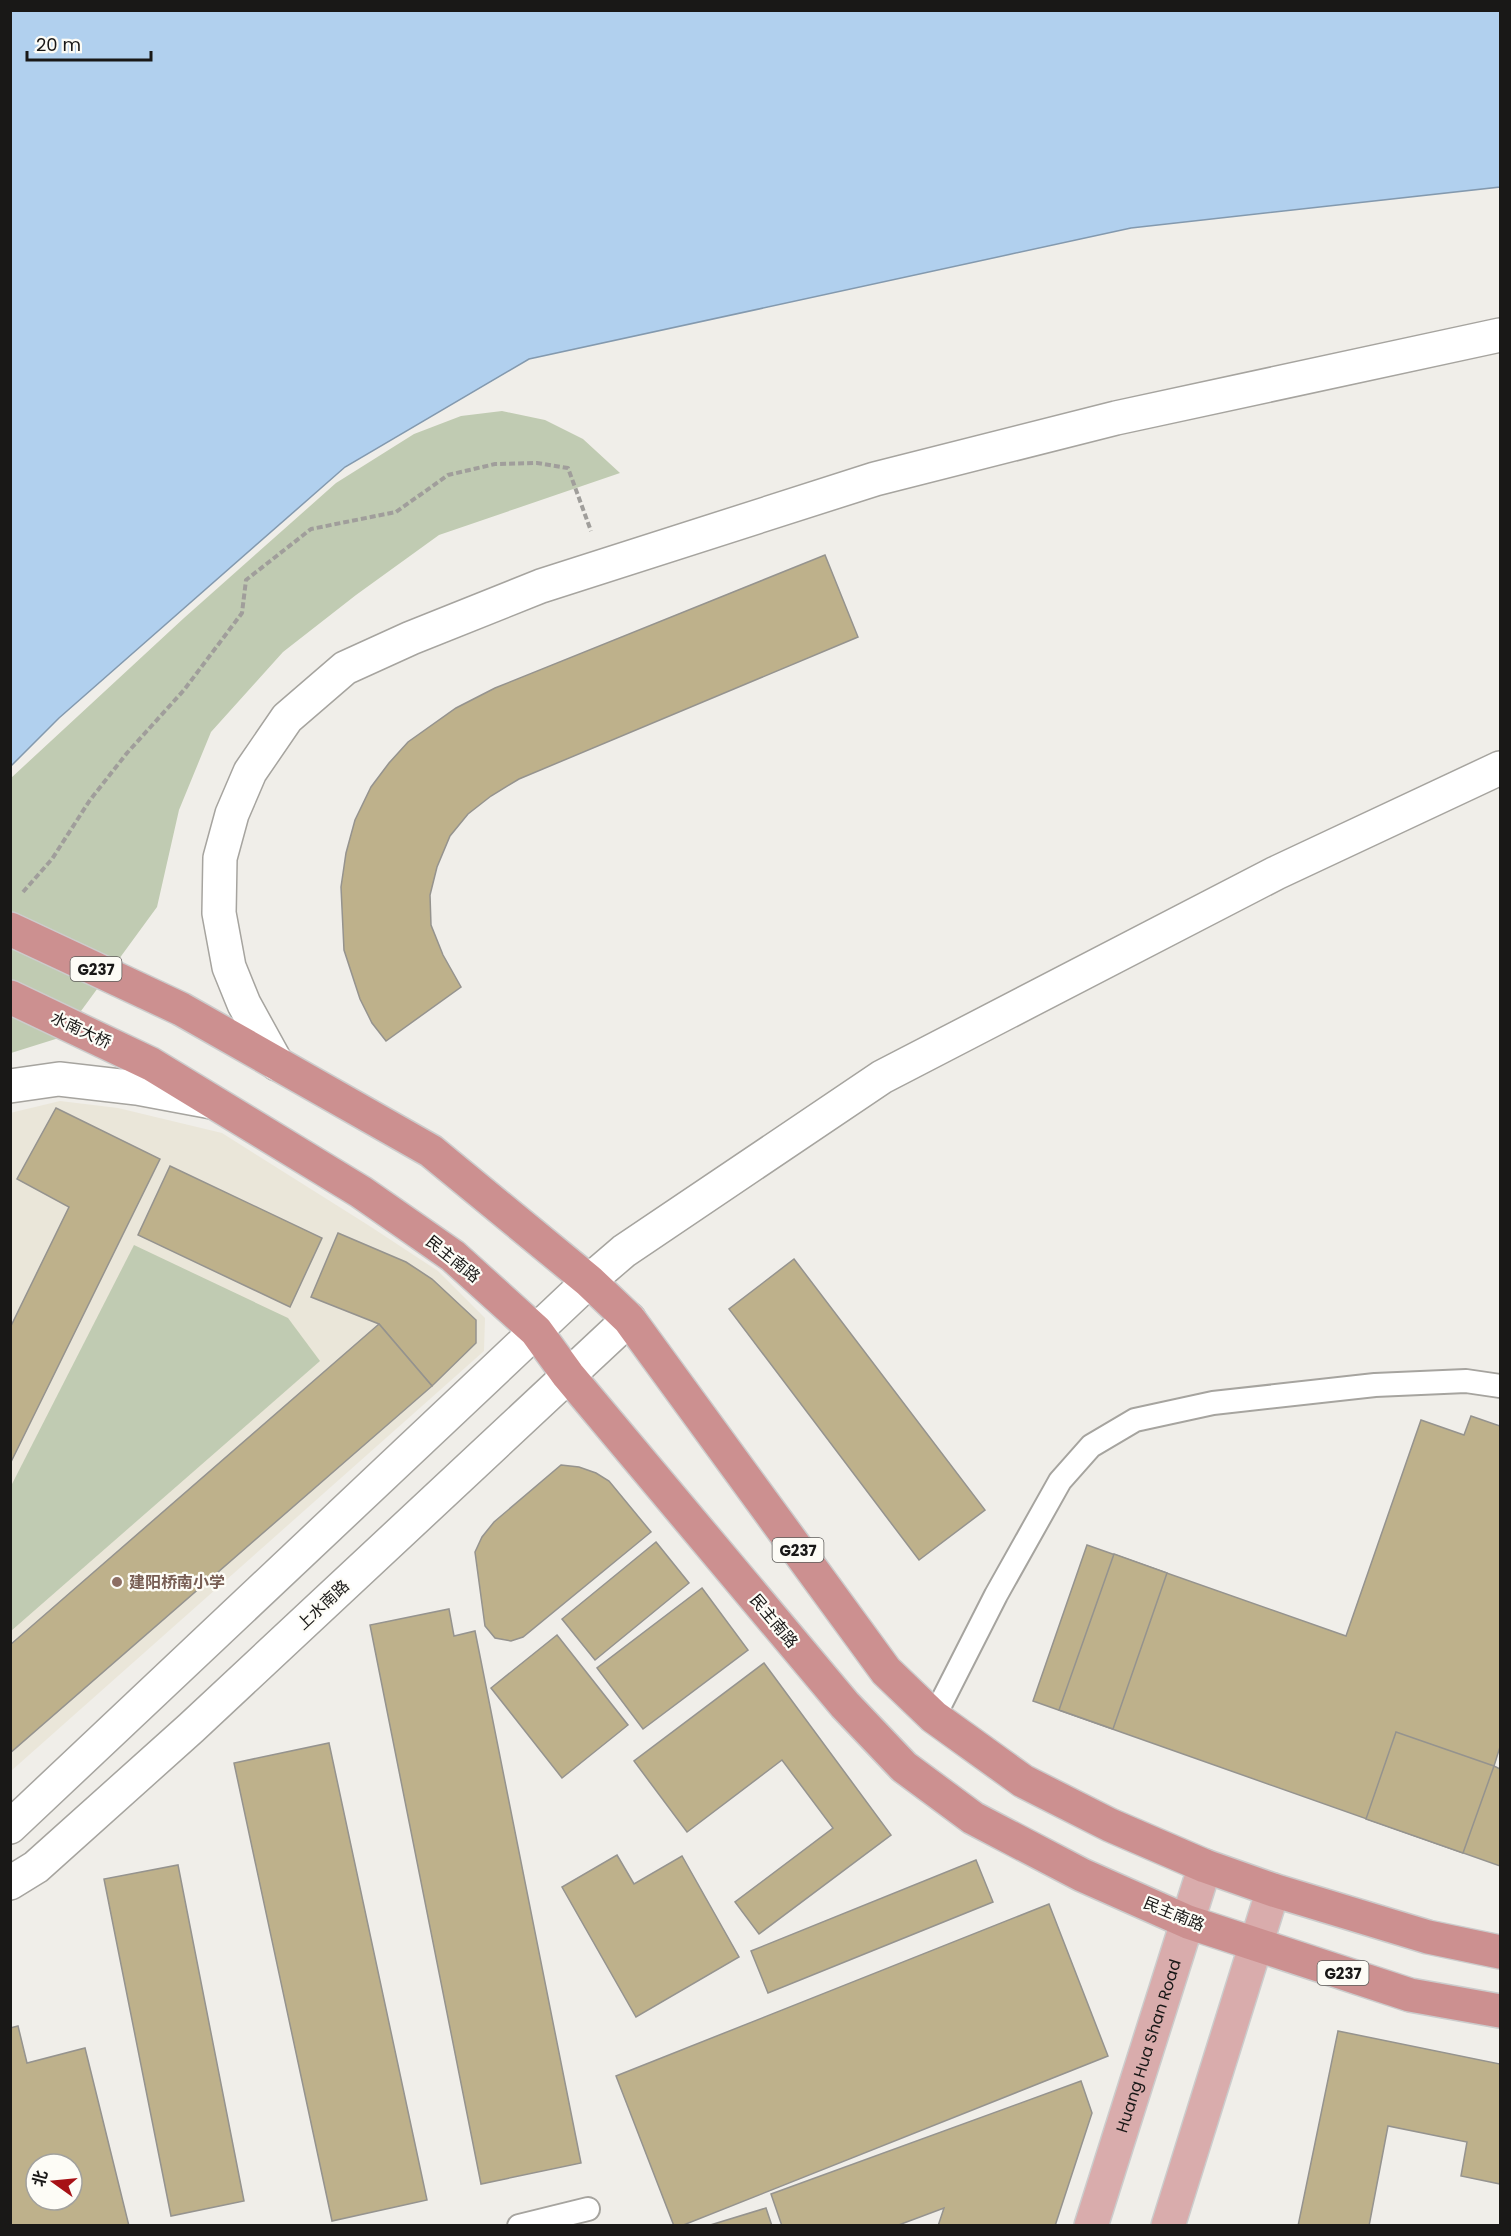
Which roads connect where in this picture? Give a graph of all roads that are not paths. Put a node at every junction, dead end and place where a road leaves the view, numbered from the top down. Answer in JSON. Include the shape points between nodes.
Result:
{"nodes":[{"id":1,"x":1500,"y":335,"type":"edge"},
{"id":2,"x":1500,"y":768,"type":"edge"},
{"id":3,"x":14,"y":914,"type":"edge"},
{"id":4,"x":10,"y":997,"type":"edge"},
{"id":5,"x":151,"y":1064,"type":"joint"},
{"id":6,"x":277,"y":1064,"type":"junction"},
{"id":7,"x":10,"y":1086,"type":"edge"},
{"id":8,"x":214,"y":1102,"type":"junction"},
{"id":9,"x":589,"y":1281,"type":"junction"},
{"id":10,"x":629,"y":1318,"type":"junction"},
{"id":11,"x":536,"y":1331,"type":"junction"},
{"id":12,"x":568,"y":1375,"type":"junction"},
{"id":13,"x":1500,"y":1386,"type":"edge"},
{"id":14,"x":934,"y":1717,"type":"junction"},
{"id":15,"x":10,"y":1827,"type":"edge"},
{"id":16,"x":1205,"y":1866,"type":"junction"},
{"id":17,"x":10,"y":1884,"type":"edge"},
{"id":18,"x":1273,"y":1890,"type":"junction"},
{"id":19,"x":1188,"y":1922,"type":"junction"},
{"id":20,"x":1255,"y":1944,"type":"junction"},
{"id":21,"x":1500,"y":1952,"type":"edge"},
{"id":22,"x":1500,"y":2011,"type":"edge"},
{"id":23,"x":588,"y":2209,"type":"dead end"},
{"id":24,"x":519,"y":2226,"type":"edge"},
{"id":25,"x":1092,"y":2226,"type":"edge"},
{"id":26,"x":1168,"y":2226,"type":"edge"}],
"edges":[{"from":1,"to":6,"type":"street","via":[[1116,418],[875,479],[509,599],[345,668],[287,718],[250,771],[220,858],[219,913],[230,968],[244,1004]]},
{"from":2,"to":9,"type":"street","via":[[1276,873],[882,1077],[624,1251]]},
{"from":3,"to":6,"type":"highway","number":"G237"},
{"from":4,"to":5,"type":"highway","name":"水南大桥","number":"G237"},
{"from":5,"to":8,"type":"highway","name":"民主南路","number":"G237"},
{"from":6,"to":9,"type":"highway","number":"G237","via":[[431,1151]]},
{"from":7,"to":8,"type":"street","via":[[59,1079]]},
{"from":8,"to":11,"type":"highway","name":"民主南路","number":"G237","via":[[361,1192],[453,1256]]},
{"from":9,"to":10,"type":"highway","number":"G237"},
{"from":9,"to":11,"type":"street"},
{"from":10,"to":12,"type":"street","name":"上水南路"},
{"from":10,"to":14,"type":"highway","number":"G237","via":[[886,1671]]},
{"from":11,"to":12,"type":"highway","name":"民主南路","number":"G237"},
{"from":11,"to":15,"type":"street"},
{"from":12,"to":17,"type":"street","name":"上水南路","via":[[174,1743],[36,1867]]},
{"from":12,"to":19,"type":"highway","name":"民主南路","number":"G237","via":[[845,1705],[904,1767],[973,1818]]},
{"from":13,"to":14,"type":"lane","via":[[1466,1381],[1375,1385],[1213,1403],[1135,1420],[1091,1446],[1060,1481]]},
{"from":14,"to":16,"type":"highway","number":"G237","via":[[1023,1781],[1110,1825]]},
{"from":16,"to":18,"type":"highway","number":"G237"},
{"from":16,"to":19,"type":"main road","name":"Huang Hua Shan Road"},
{"from":18,"to":20,"type":"main road"},
{"from":18,"to":21,"type":"highway","number":"G237","via":[[1428,1937]]},
{"from":19,"to":20,"type":"highway","name":"民主南路","number":"G237"},
{"from":19,"to":25,"type":"main road","name":"Huang Hua Shan Road"},
{"from":20,"to":22,"type":"highway","name":"民主南路","number":"G237","via":[[1410,1995]]},
{"from":20,"to":26,"type":"main road"},
{"from":23,"to":24,"type":"lane"}]}
